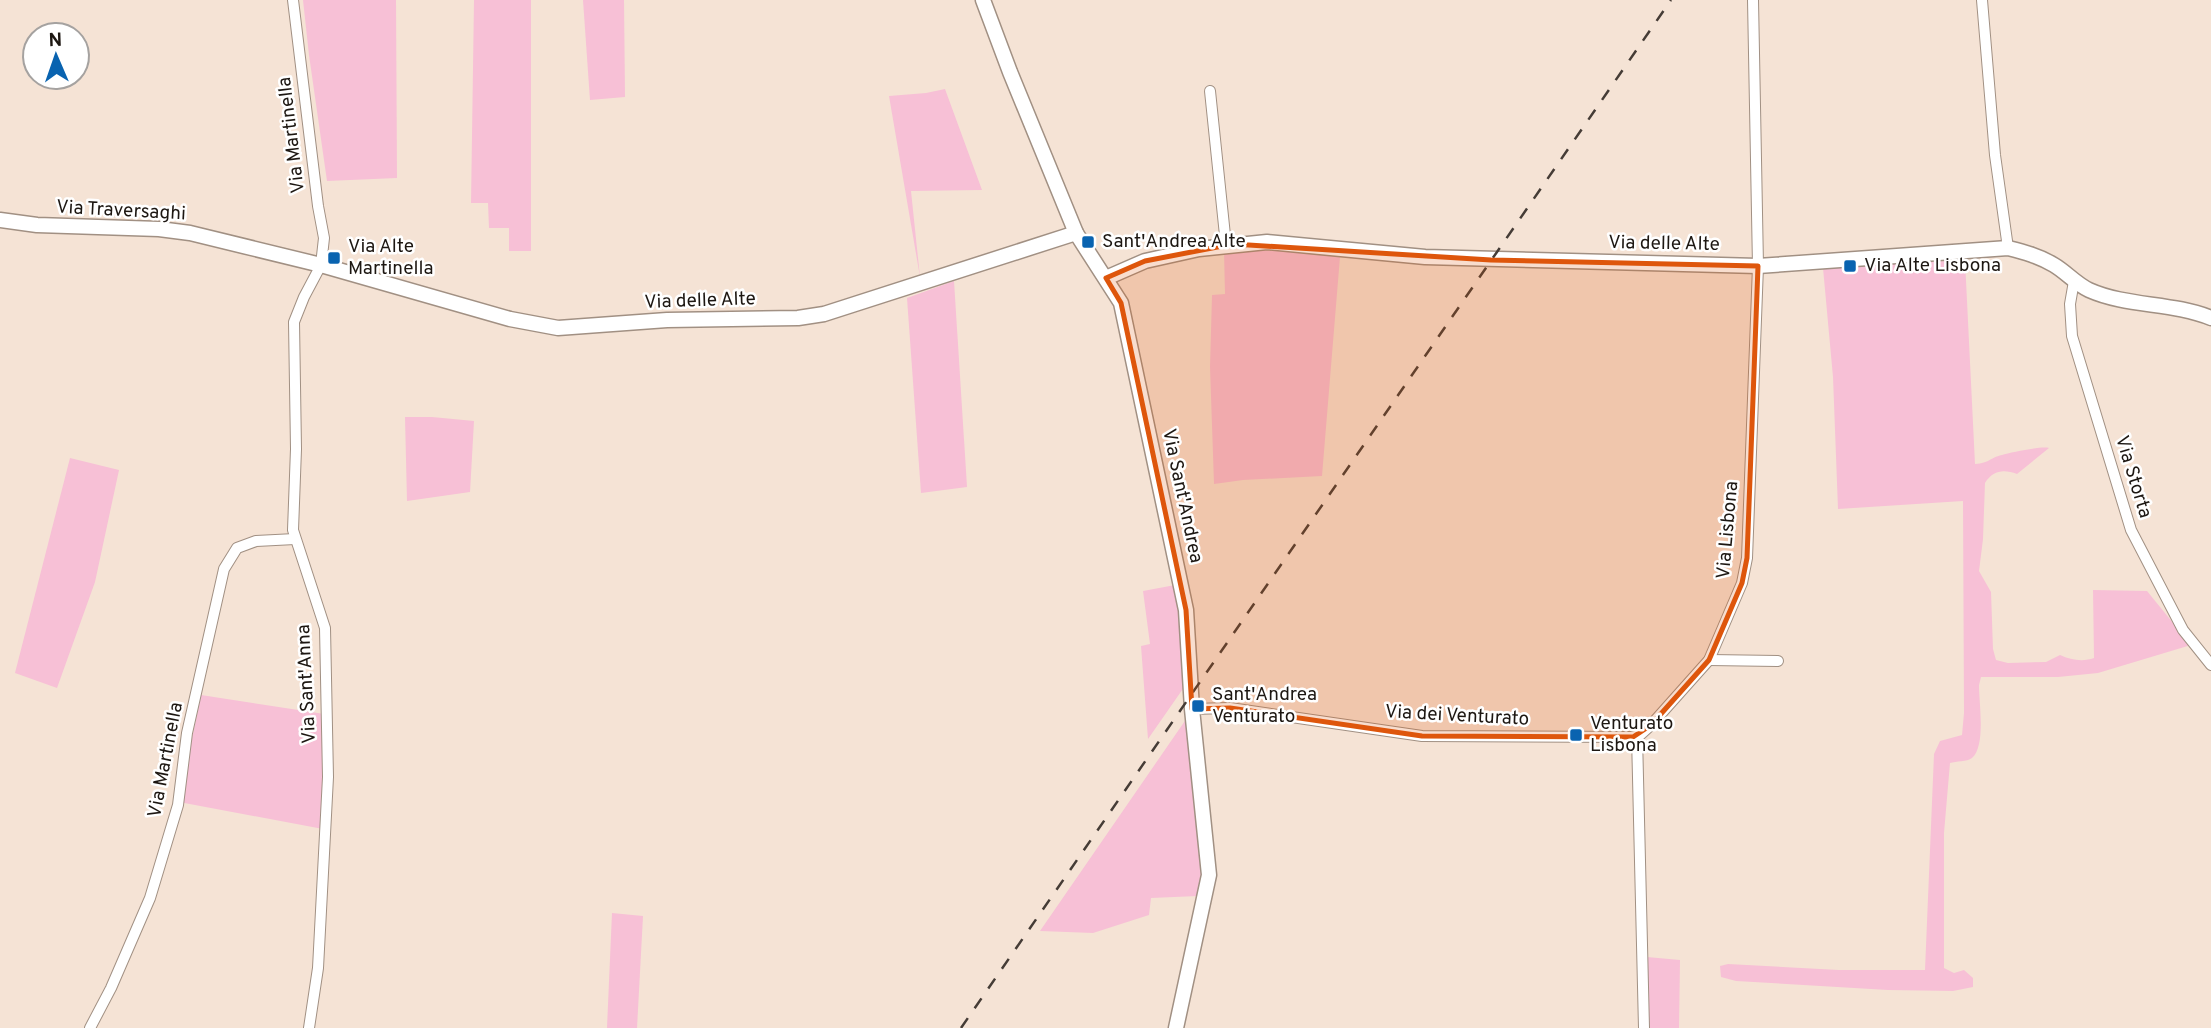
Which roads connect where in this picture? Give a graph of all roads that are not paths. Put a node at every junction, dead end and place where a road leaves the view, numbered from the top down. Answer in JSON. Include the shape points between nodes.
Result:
{"nodes":[{"id":1,"x":293,"y":0,"type":"edge"},
{"id":2,"x":983,"y":0,"type":"edge"},
{"id":3,"x":1753,"y":0,"type":"edge"},
{"id":4,"x":1982,"y":0,"type":"edge"},
{"id":5,"x":1210,"y":91,"type":"dead end"},
{"id":6,"x":0,"y":220,"type":"edge"},
{"id":7,"x":1076,"y":233,"type":"junction"},
{"id":8,"x":1226,"y":245,"type":"junction"},
{"id":9,"x":2008,"y":248,"type":"junction"},
{"id":10,"x":321,"y":265,"type":"junction"},
{"id":11,"x":1758,"y":266,"type":"junction"},
{"id":12,"x":1106,"y":278,"type":"junction"},
{"id":13,"x":2074,"y":281,"type":"junction"},
{"id":14,"x":2211,"y":318,"type":"edge"},
{"id":15,"x":295,"y":539,"type":"junction"},
{"id":16,"x":1709,"y":660,"type":"junction"},
{"id":17,"x":1779,"y":661,"type":"dead end"},
{"id":18,"x":2211,"y":664,"type":"edge"},
{"id":19,"x":1192,"y":709,"type":"junction"},
{"id":20,"x":1637,"y":736,"type":"junction"},
{"id":21,"x":90,"y":1028,"type":"edge"},
{"id":22,"x":309,"y":1028,"type":"edge"},
{"id":23,"x":1176,"y":1028,"type":"edge"},
{"id":24,"x":1644,"y":1028,"type":"edge"}],
"edges":[{"from":1,"to":10,"type":"street","name":"Via Martinella","via":[[324,238]]},
{"from":2,"to":7,"type":"street","name":"Via Sant'Andrea"},
{"from":3,"to":11,"type":"street","name":"Via Lisbona"},
{"from":4,"to":9,"type":"street","via":[[1994,156]]},
{"from":5,"to":8,"type":"street"},
{"from":6,"to":10,"type":"street","name":"Via Traversaghi","via":[[190,233]]},
{"from":7,"to":10,"type":"street","name":"Via delle Alte","via":[[824,314],[798,318],[558,328],[510,319]]},
{"from":7,"to":12,"type":"street","name":"Via Sant'Andrea"},
{"from":8,"to":11,"type":"street","name":"Via delle Alte","via":[[1267,242],[1425,257]]},
{"from":8,"to":12,"type":"street","name":"Via delle Alte","via":[[1145,261]]},
{"from":9,"to":11,"type":"street","name":"Via delle Alte"},
{"from":9,"to":13,"type":"street","name":"Via delle Alte","via":[[2056,266]]},
{"from":10,"to":15,"type":"street","name":"Via Sant'Anna","via":[[294,322]]},
{"from":11,"to":16,"type":"street","name":"Via Lisbona","via":[[1746,558],[1742,583]]},
{"from":12,"to":19,"type":"street","name":"Via Sant'Andrea","via":[[1121,303],[1186,610]]},
{"from":13,"to":14,"type":"street","name":"Via delle Alte","via":[[2103,294]]},
{"from":13,"to":18,"type":"street","name":"Via Storta","via":[[2072,336],[2131,530],[2183,630]]},
{"from":15,"to":21,"type":"street","name":"Via Martinella","via":[[256,541],[237,548],[224,569],[187,733],[174,819],[150,898]]},
{"from":15,"to":22,"type":"street","name":"Via Sant'Anna","via":[[325,628],[328,777],[318,968]]},
{"from":16,"to":17,"type":"street"},
{"from":16,"to":20,"type":"street","name":"Via Lisbona"},
{"from":19,"to":20,"type":"street","name":"Via dei Venturato","via":[[1230,708],[1422,736]]},
{"from":19,"to":23,"type":"street","name":"Via Sant'Andrea","via":[[1209,875]]},
{"from":20,"to":24,"type":"street"}]}
